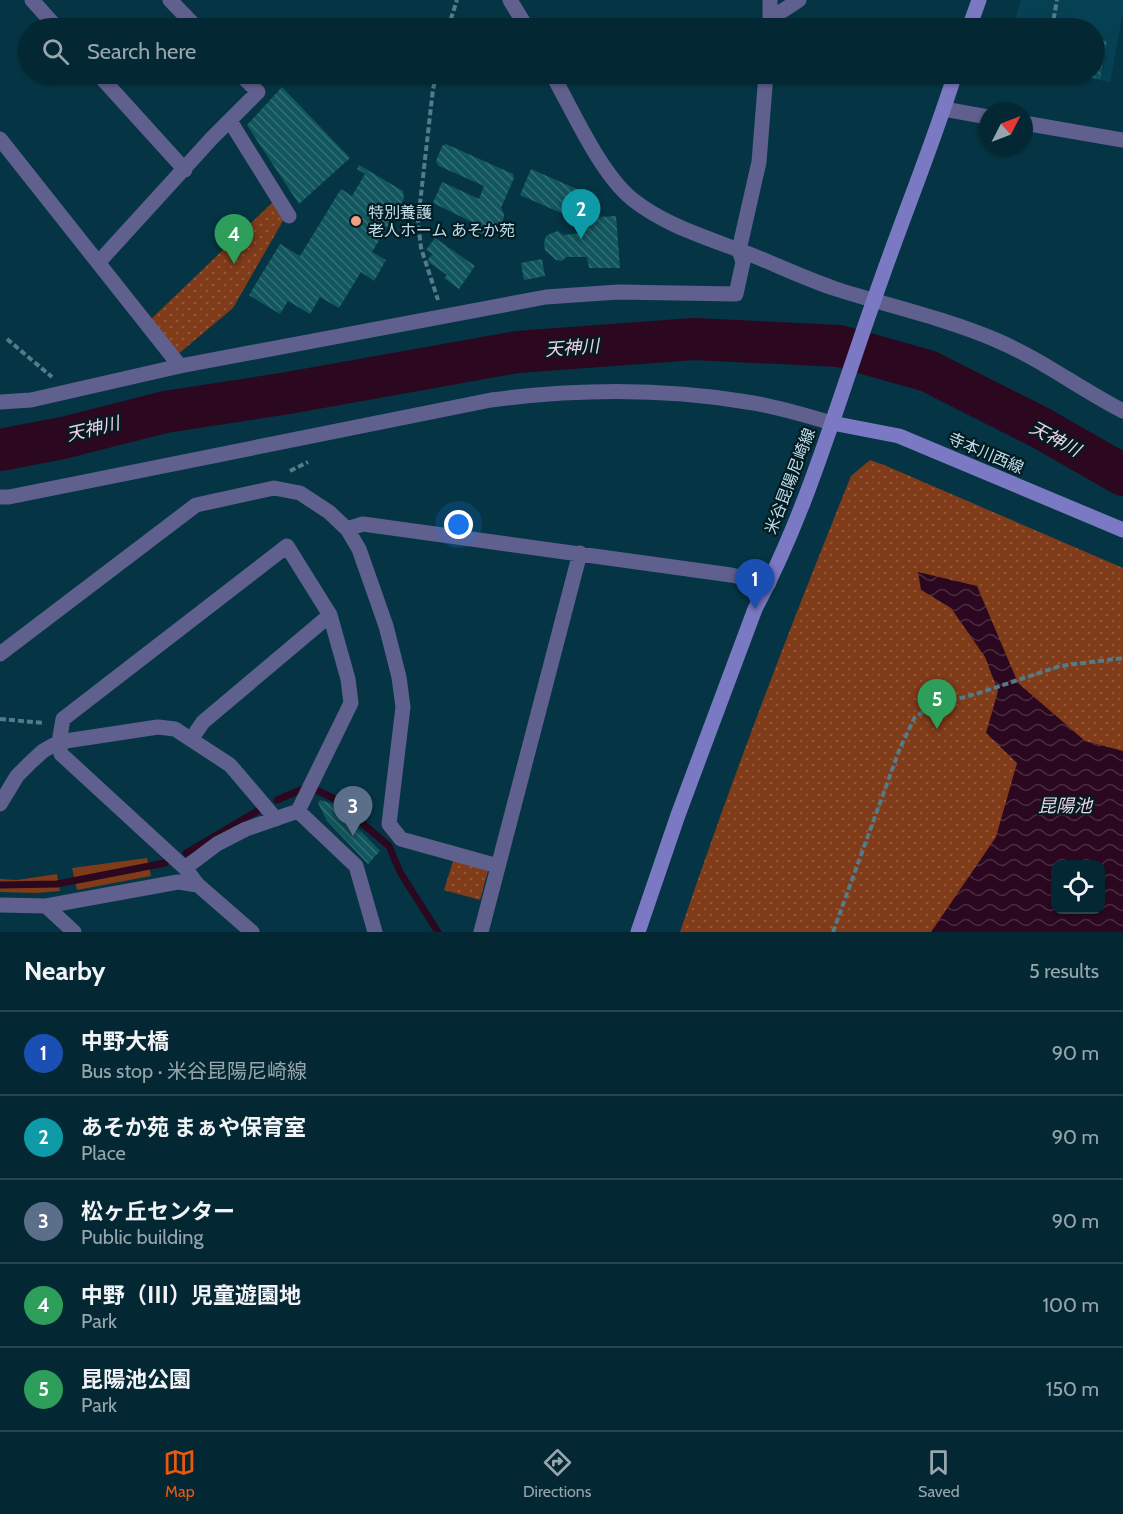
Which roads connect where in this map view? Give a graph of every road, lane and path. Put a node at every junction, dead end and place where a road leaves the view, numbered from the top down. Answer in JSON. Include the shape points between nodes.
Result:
{"nodes":[{"id":1,"x":32,"y":0,"type":"edge"},
{"id":2,"x":170,"y":0,"type":"edge"},
{"id":3,"x":457,"y":0,"type":"edge"},
{"id":4,"x":510,"y":0,"type":"edge"},
{"id":5,"x":770,"y":0,"type":"edge"},
{"id":6,"x":799,"y":0,"type":"edge"},
{"id":7,"x":979,"y":0,"type":"edge"},
{"id":8,"x":1057,"y":0,"type":"edge"},
{"id":9,"x":48,"y":18,"type":"edge"},
{"id":10,"x":187,"y":18,"type":"edge"},
{"id":11,"x":451,"y":18,"type":"edge"},
{"id":12,"x":521,"y":18,"type":"edge"},
{"id":13,"x":770,"y":18,"type":"edge"},
{"id":14,"x":777,"y":18,"type":"edge"},
{"id":15,"x":973,"y":18,"type":"edge"},
{"id":16,"x":1054,"y":18,"type":"edge"},
{"id":17,"x":107,"y":84,"type":"edge"},
{"id":18,"x":250,"y":84,"type":"edge"},
{"id":19,"x":434,"y":84,"type":"edge"},
{"id":20,"x":558,"y":84,"type":"edge"},
{"id":21,"x":765,"y":84,"type":"edge"},
{"id":22,"x":952,"y":84,"type":"edge"},
{"id":23,"x":944,"y":109,"type":"junction"},
{"id":24,"x":979,"y":115,"type":"edge"},
{"id":25,"x":230,"y":121,"type":"junction"},
{"id":26,"x":1033,"y":125,"type":"edge"},
{"id":27,"x":0,"y":139,"type":"edge"},
{"id":28,"x":1123,"y":140,"type":"edge"},
{"id":29,"x":185,"y":170,"type":"junction"},
{"id":30,"x":289,"y":216,"type":"dead end"},
{"id":31,"x":739,"y":250,"type":"junction"},
{"id":32,"x":98,"y":263,"type":"junction"},
{"id":33,"x":874,"y":299,"type":"junction"},
{"id":34,"x":442,"y":315,"type":"junction"},
{"id":35,"x":7,"y":339,"type":"dead end"},
{"id":36,"x":180,"y":366,"type":"junction"},
{"id":37,"x":69,"y":392,"type":"junction"},
{"id":38,"x":0,"y":402,"type":"edge"},
{"id":39,"x":1123,"y":411,"type":"edge"},
{"id":40,"x":832,"y":423,"type":"junction"},
{"id":41,"x":0,"y":497,"type":"edge"},
{"id":42,"x":347,"y":529,"type":"junction"},
{"id":43,"x":1123,"y":530,"type":"edge"},
{"id":44,"x":580,"y":553,"type":"junction"},
{"id":45,"x":769,"y":583,"type":"junction"},
{"id":46,"x":330,"y":615,"type":"junction"},
{"id":47,"x":0,"y":654,"type":"edge"},
{"id":48,"x":1123,"y":658,"type":"edge"},
{"id":49,"x":0,"y":719,"type":"edge"},
{"id":50,"x":60,"y":738,"type":"junction"},
{"id":51,"x":192,"y":738,"type":"junction"},
{"id":52,"x":0,"y":804,"type":"edge"},
{"id":53,"x":298,"y":811,"type":"junction"},
{"id":54,"x":276,"y":819,"type":"junction"},
{"id":55,"x":498,"y":866,"type":"junction"},
{"id":56,"x":185,"y":868,"type":"junction"},
{"id":57,"x":198,"y":885,"type":"junction"},
{"id":58,"x":0,"y":905,"type":"edge"},
{"id":59,"x":46,"y":906,"type":"junction"},
{"id":60,"x":74,"y":932,"type":"edge"},
{"id":61,"x":252,"y":932,"type":"edge"},
{"id":62,"x":375,"y":932,"type":"edge"},
{"id":63,"x":481,"y":932,"type":"edge"},
{"id":64,"x":638,"y":932,"type":"edge"},
{"id":65,"x":833,"y":932,"type":"edge"}],
"edges":[{"from":1,"to":9,"type":"street"},
{"from":2,"to":10,"type":"street"},
{"from":3,"to":11,"type":"path"},
{"from":4,"to":12,"type":"street"},
{"from":5,"to":13,"type":"street"},
{"from":6,"to":14,"type":"street"},
{"from":7,"to":15,"type":"main road"},
{"from":8,"to":16,"type":"path"},
{"from":17,"to":29,"type":"street"},
{"from":18,"to":25,"type":"street","via":[[258,92]]},
{"from":19,"to":34,"type":"path","via":[[418,221],[421,248]]},
{"from":20,"to":31,"type":"street","via":[[599,157],[631,198],[692,233]]},
{"from":21,"to":31,"type":"street","via":[[759,162]]},
{"from":22,"to":23,"type":"main road","name":"米谷昆陽尼崎線"},
{"from":23,"to":24,"type":"street"},
{"from":23,"to":33,"type":"main road","name":"米谷昆陽尼崎線"},
{"from":25,"to":29,"type":"street"},
{"from":25,"to":30,"type":"street"},
{"from":26,"to":28,"type":"street"},
{"from":27,"to":32,"type":"street"},
{"from":29,"to":32,"type":"street"},
{"from":31,"to":33,"type":"street"},
{"from":31,"to":34,"type":"street","via":[[743,262],[736,294],[618,292],[546,297]]},
{"from":32,"to":36,"type":"street"},
{"from":33,"to":39,"type":"street","via":[[996,340]]},
{"from":33,"to":40,"type":"main road","name":"米谷昆陽尼崎線"},
{"from":34,"to":36,"type":"street"},
{"from":35,"to":37,"type":"path"},
{"from":36,"to":37,"type":"street"},
{"from":37,"to":38,"type":"street"},
{"from":40,"to":41,"type":"street","via":[[771,406],[705,397],[607,392],[529,395]]},
{"from":40,"to":43,"type":"main road","name":"寺本川西線","via":[[899,436]]},
{"from":40,"to":45,"type":"main road","name":"米谷昆陽尼崎線"},
{"from":42,"to":44,"type":"street","via":[[363,524]]},
{"from":42,"to":47,"type":"street","via":[[300,493],[274,488],[196,505]]},
{"from":42,"to":55,"type":"street","via":[[373,587],[399,677],[403,707],[389,824],[401,839]]},
{"from":44,"to":45,"type":"street"},
{"from":44,"to":55,"type":"street"},
{"from":45,"to":64,"type":"main road","name":"米谷昆陽尼崎線","via":[[755,609]]},
{"from":46,"to":50,"type":"street","via":[[287,546],[63,719]]},
{"from":46,"to":51,"type":"street","via":[[203,722]]},
{"from":46,"to":53,"type":"street","via":[[351,703]]},
{"from":48,"to":65,"type":"path","via":[[1060,666],[932,706],[915,717]]},
{"from":49,"to":50,"type":"path","via":[[43,723]]},
{"from":50,"to":51,"type":"street","via":[[158,727],[175,729]]},
{"from":50,"to":52,"type":"street","via":[[17,776]]},
{"from":50,"to":56,"type":"street","via":[[61,754]]},
{"from":51,"to":54,"type":"street","via":[[242,775]]},
{"from":53,"to":54,"type":"street"},
{"from":53,"to":62,"type":"street","via":[[356,866]]},
{"from":54,"to":56,"type":"street","via":[[217,844]]},
{"from":55,"to":63,"type":"street"},
{"from":56,"to":57,"type":"street"},
{"from":57,"to":59,"type":"street","via":[[178,882]]},
{"from":57,"to":61,"type":"street"},
{"from":58,"to":59,"type":"street"},
{"from":59,"to":60,"type":"street"}]}
